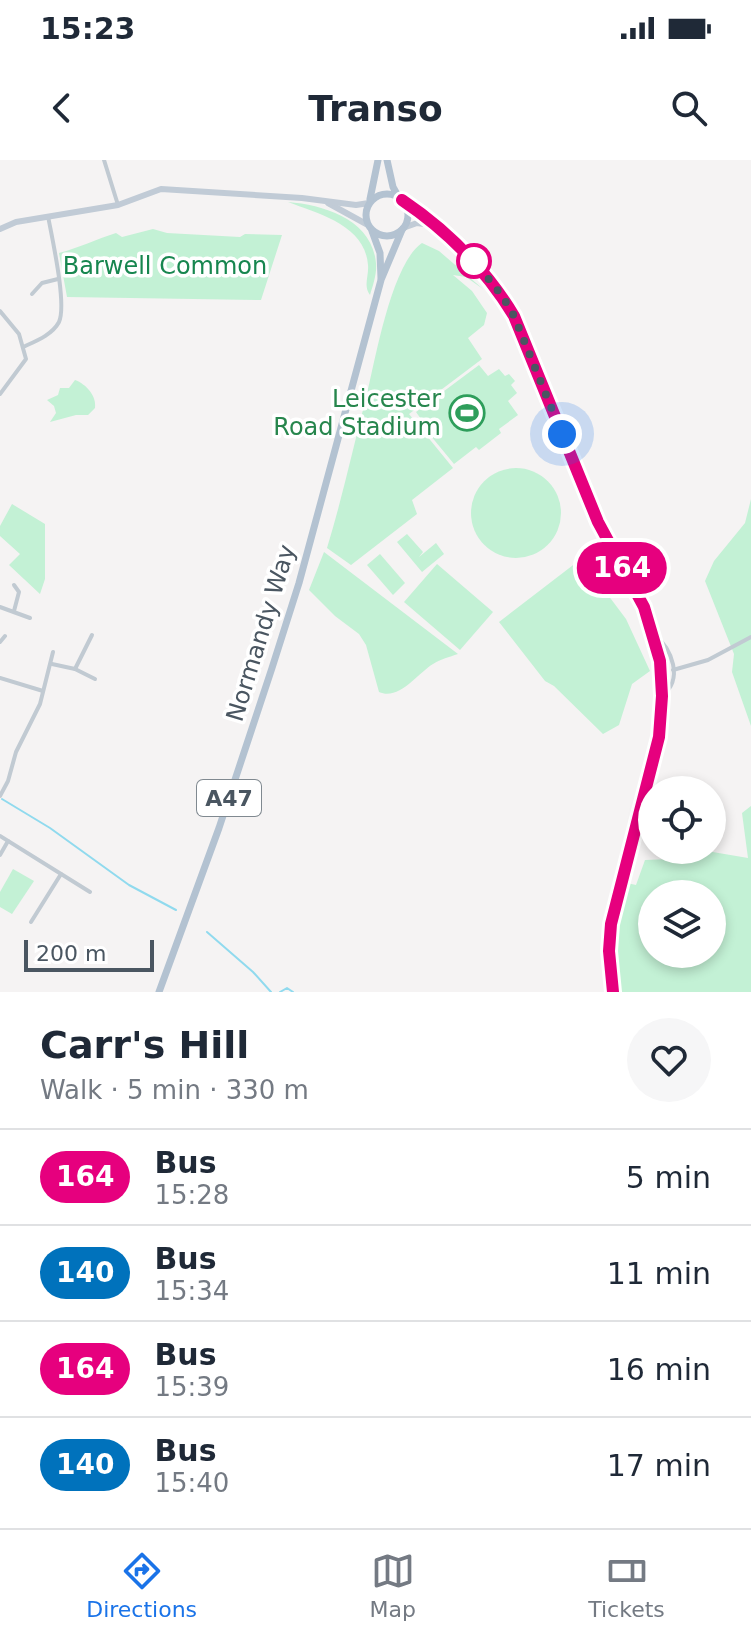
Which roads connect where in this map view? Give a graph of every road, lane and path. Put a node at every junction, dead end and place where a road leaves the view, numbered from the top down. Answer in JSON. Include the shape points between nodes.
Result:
{"nodes":[{"id":1,"x":104,"y":160,"type":"edge"},
{"id":2,"x":378,"y":160,"type":"edge"},
{"id":3,"x":387,"y":160,"type":"edge"},
{"id":4,"x":400,"y":198,"type":"junction"},
{"id":5,"x":320,"y":201,"type":"junction"},
{"id":6,"x":369,"y":202,"type":"junction"},
{"id":7,"x":118,"y":205,"type":"junction"},
{"id":8,"x":48,"y":216,"type":"junction"},
{"id":9,"x":438,"y":226,"type":"junction"},
{"id":10,"x":370,"y":228,"type":"junction"},
{"id":11,"x":0,"y":229,"type":"edge"},
{"id":12,"x":403,"y":229,"type":"junction"},
{"id":13,"x":58,"y":279,"type":"junction"},
{"id":14,"x":381,"y":280,"type":"junction"},
{"id":15,"x":32,"y":294,"type":"dead end"},
{"id":16,"x":0,"y":311,"type":"edge"},
{"id":17,"x":23,"y":347,"type":"junction"},
{"id":18,"x":0,"y":394,"type":"edge"},
{"id":19,"x":14,"y":585,"type":"dead end"},
{"id":20,"x":0,"y":607,"type":"edge"},
{"id":21,"x":14,"y":611,"type":"junction"},
{"id":22,"x":30,"y":618,"type":"dead end"},
{"id":23,"x":654,"y":634,"type":"junction"},
{"id":24,"x":92,"y":635,"type":"dead end"},
{"id":25,"x":5,"y":636,"type":"dead end"},
{"id":26,"x":751,"y":637,"type":"edge"},
{"id":27,"x":0,"y":642,"type":"edge"},
{"id":28,"x":53,"y":652,"type":"dead end"},
{"id":29,"x":51,"y":664,"type":"junction"},
{"id":30,"x":75,"y":669,"type":"junction"},
{"id":31,"x":673,"y":670,"type":"junction"},
{"id":32,"x":0,"y":678,"type":"edge"},
{"id":33,"x":95,"y":679,"type":"dead end"},
{"id":34,"x":43,"y":691,"type":"junction"},
{"id":35,"x":662,"y":696,"type":"junction"},
{"id":36,"x":0,"y":796,"type":"edge"},
{"id":37,"x":0,"y":836,"type":"edge"},
{"id":38,"x":8,"y":841,"type":"junction"},
{"id":39,"x":0,"y":855,"type":"edge"},
{"id":40,"x":61,"y":874,"type":"junction"},
{"id":41,"x":90,"y":892,"type":"dead end"},
{"id":42,"x":31,"y":922,"type":"dead end"},
{"id":43,"x":159,"y":992,"type":"edge"},
{"id":44,"x":613,"y":992,"type":"edge"}],
"edges":[{"from":1,"to":7,"type":"street"},
{"from":2,"to":6,"type":"main road"},
{"from":3,"to":4,"type":"main road"},
{"from":4,"to":6,"type":"main road","via":[[381,194]]},
{"from":4,"to":9,"type":"main road"},
{"from":4,"to":12,"type":"main road","via":[[408,214]]},
{"from":5,"to":6,"type":"main road"},
{"from":5,"to":7,"type":"main road","via":[[161,189]]},
{"from":5,"to":10,"type":"main road"},
{"from":6,"to":10,"type":"main road","via":[[365,214]]},
{"from":7,"to":8,"type":"main road"},
{"from":8,"to":11,"type":"main road"},
{"from":8,"to":13,"type":"street"},
{"from":9,"to":12,"type":"main road","via":[[417,223]]},
{"from":9,"to":23,"type":"main road","via":[[468,253],[514,316],[598,522]]},
{"from":10,"to":12,"type":"main road","via":[[387,236]]},
{"from":10,"to":14,"type":"main road","name":"Normandy Way","number":"A47","via":[[380,253]]},
{"from":12,"to":14,"type":"main road","name":"Normandy Way","number":"A47"},
{"from":13,"to":15,"type":"street","via":[[42,283]]},
{"from":13,"to":17,"type":"street","via":[[58,323]]},
{"from":14,"to":43,"type":"main road","name":"Normandy Way","number":"A47","via":[[299,583]]},
{"from":16,"to":17,"type":"street","via":[[16,328]]},
{"from":17,"to":18,"type":"street","via":[[25,363]]},
{"from":19,"to":21,"type":"street","via":[[19,592]]},
{"from":20,"to":21,"type":"street"},
{"from":21,"to":22,"type":"street"},
{"from":23,"to":31,"type":"street","via":[[672,658]]},
{"from":23,"to":35,"type":"main road"},
{"from":24,"to":30,"type":"street"},
{"from":25,"to":27,"type":"street"},
{"from":26,"to":31,"type":"street","via":[[708,660]]},
{"from":28,"to":29,"type":"street"},
{"from":29,"to":30,"type":"street"},
{"from":29,"to":34,"type":"street"},
{"from":30,"to":33,"type":"street"},
{"from":31,"to":35,"type":"street","via":[[670,690]]},
{"from":32,"to":34,"type":"street"},
{"from":34,"to":36,"type":"street"},
{"from":35,"to":44,"type":"main road","via":[[659,737],[611,924]]},
{"from":37,"to":38,"type":"street"},
{"from":38,"to":39,"type":"street"},
{"from":38,"to":40,"type":"street"},
{"from":40,"to":41,"type":"street"},
{"from":40,"to":42,"type":"street"}]}
